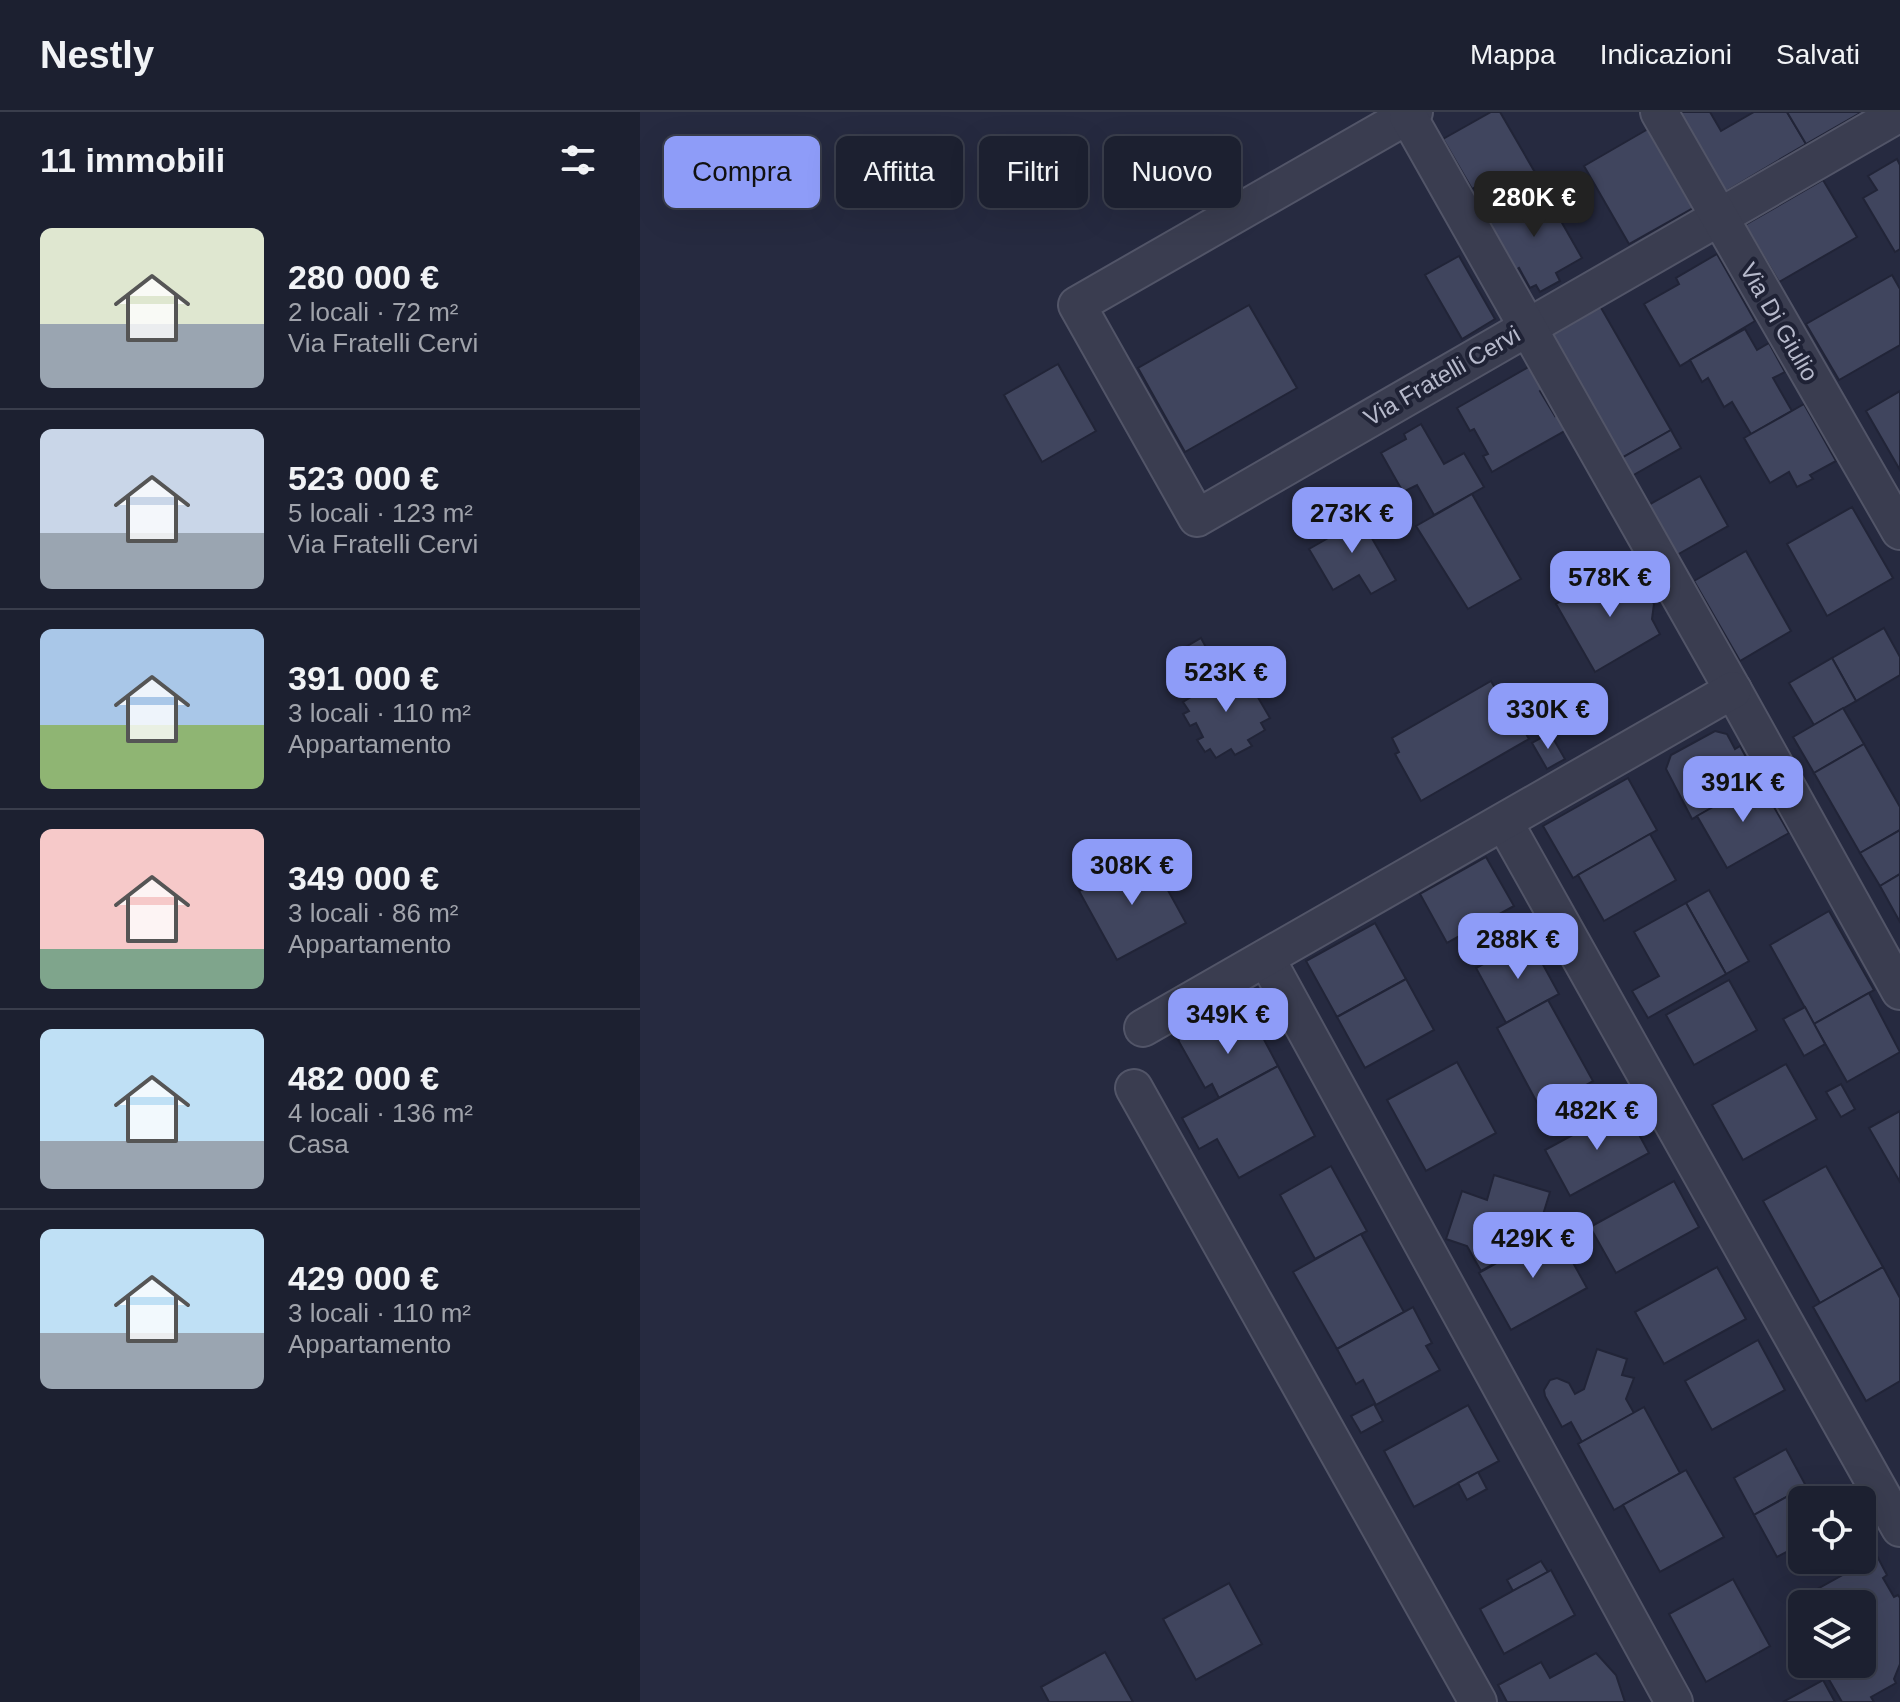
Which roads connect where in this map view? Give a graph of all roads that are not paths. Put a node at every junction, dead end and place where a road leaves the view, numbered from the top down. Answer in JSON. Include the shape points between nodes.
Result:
{"nodes":[{"id":1,"x":1659,"y":112,"type":"edge"},
{"id":2,"x":1900,"y":113,"type":"edge"},
{"id":3,"x":1411,"y":114,"type":"edge"},
{"id":4,"x":1719,"y":217,"type":"junction"},
{"id":5,"x":1527,"y":326,"type":"junction"},
{"id":6,"x":1900,"y":531,"type":"edge"},
{"id":7,"x":1733,"y":690,"type":"junction"},
{"id":8,"x":1504,"y":822,"type":"junction"},
{"id":9,"x":1266,"y":958,"type":"junction"},
{"id":10,"x":1900,"y":991,"type":"edge"},
{"id":11,"x":1143,"y":1028,"type":"dead end"},
{"id":12,"x":1134,"y":1088,"type":"dead end"},
{"id":13,"x":1900,"y":1528,"type":"edge"},
{"id":14,"x":1478,"y":1702,"type":"edge"},
{"id":15,"x":1674,"y":1702,"type":"edge"}],
"edges":[{"from":1,"to":4,"type":"street","name":"Via Di Giulio"},
{"from":2,"to":4,"type":"street","name":"Via Fratelli Cervi"},
{"from":3,"to":5,"type":"street"},
{"from":3,"to":5,"type":"street","name":"Via Fratelli Cervi","via":[[1077,305],[1197,518]]},
{"from":4,"to":5,"type":"street","name":"Via Fratelli Cervi"},
{"from":4,"to":6,"type":"street","name":"Via Di Giulio"},
{"from":5,"to":7,"type":"street"},
{"from":7,"to":8,"type":"street"},
{"from":7,"to":10,"type":"street"},
{"from":8,"to":9,"type":"street"},
{"from":8,"to":13,"type":"street"},
{"from":9,"to":11,"type":"street"},
{"from":9,"to":15,"type":"street"},
{"from":12,"to":14,"type":"street"}]}
